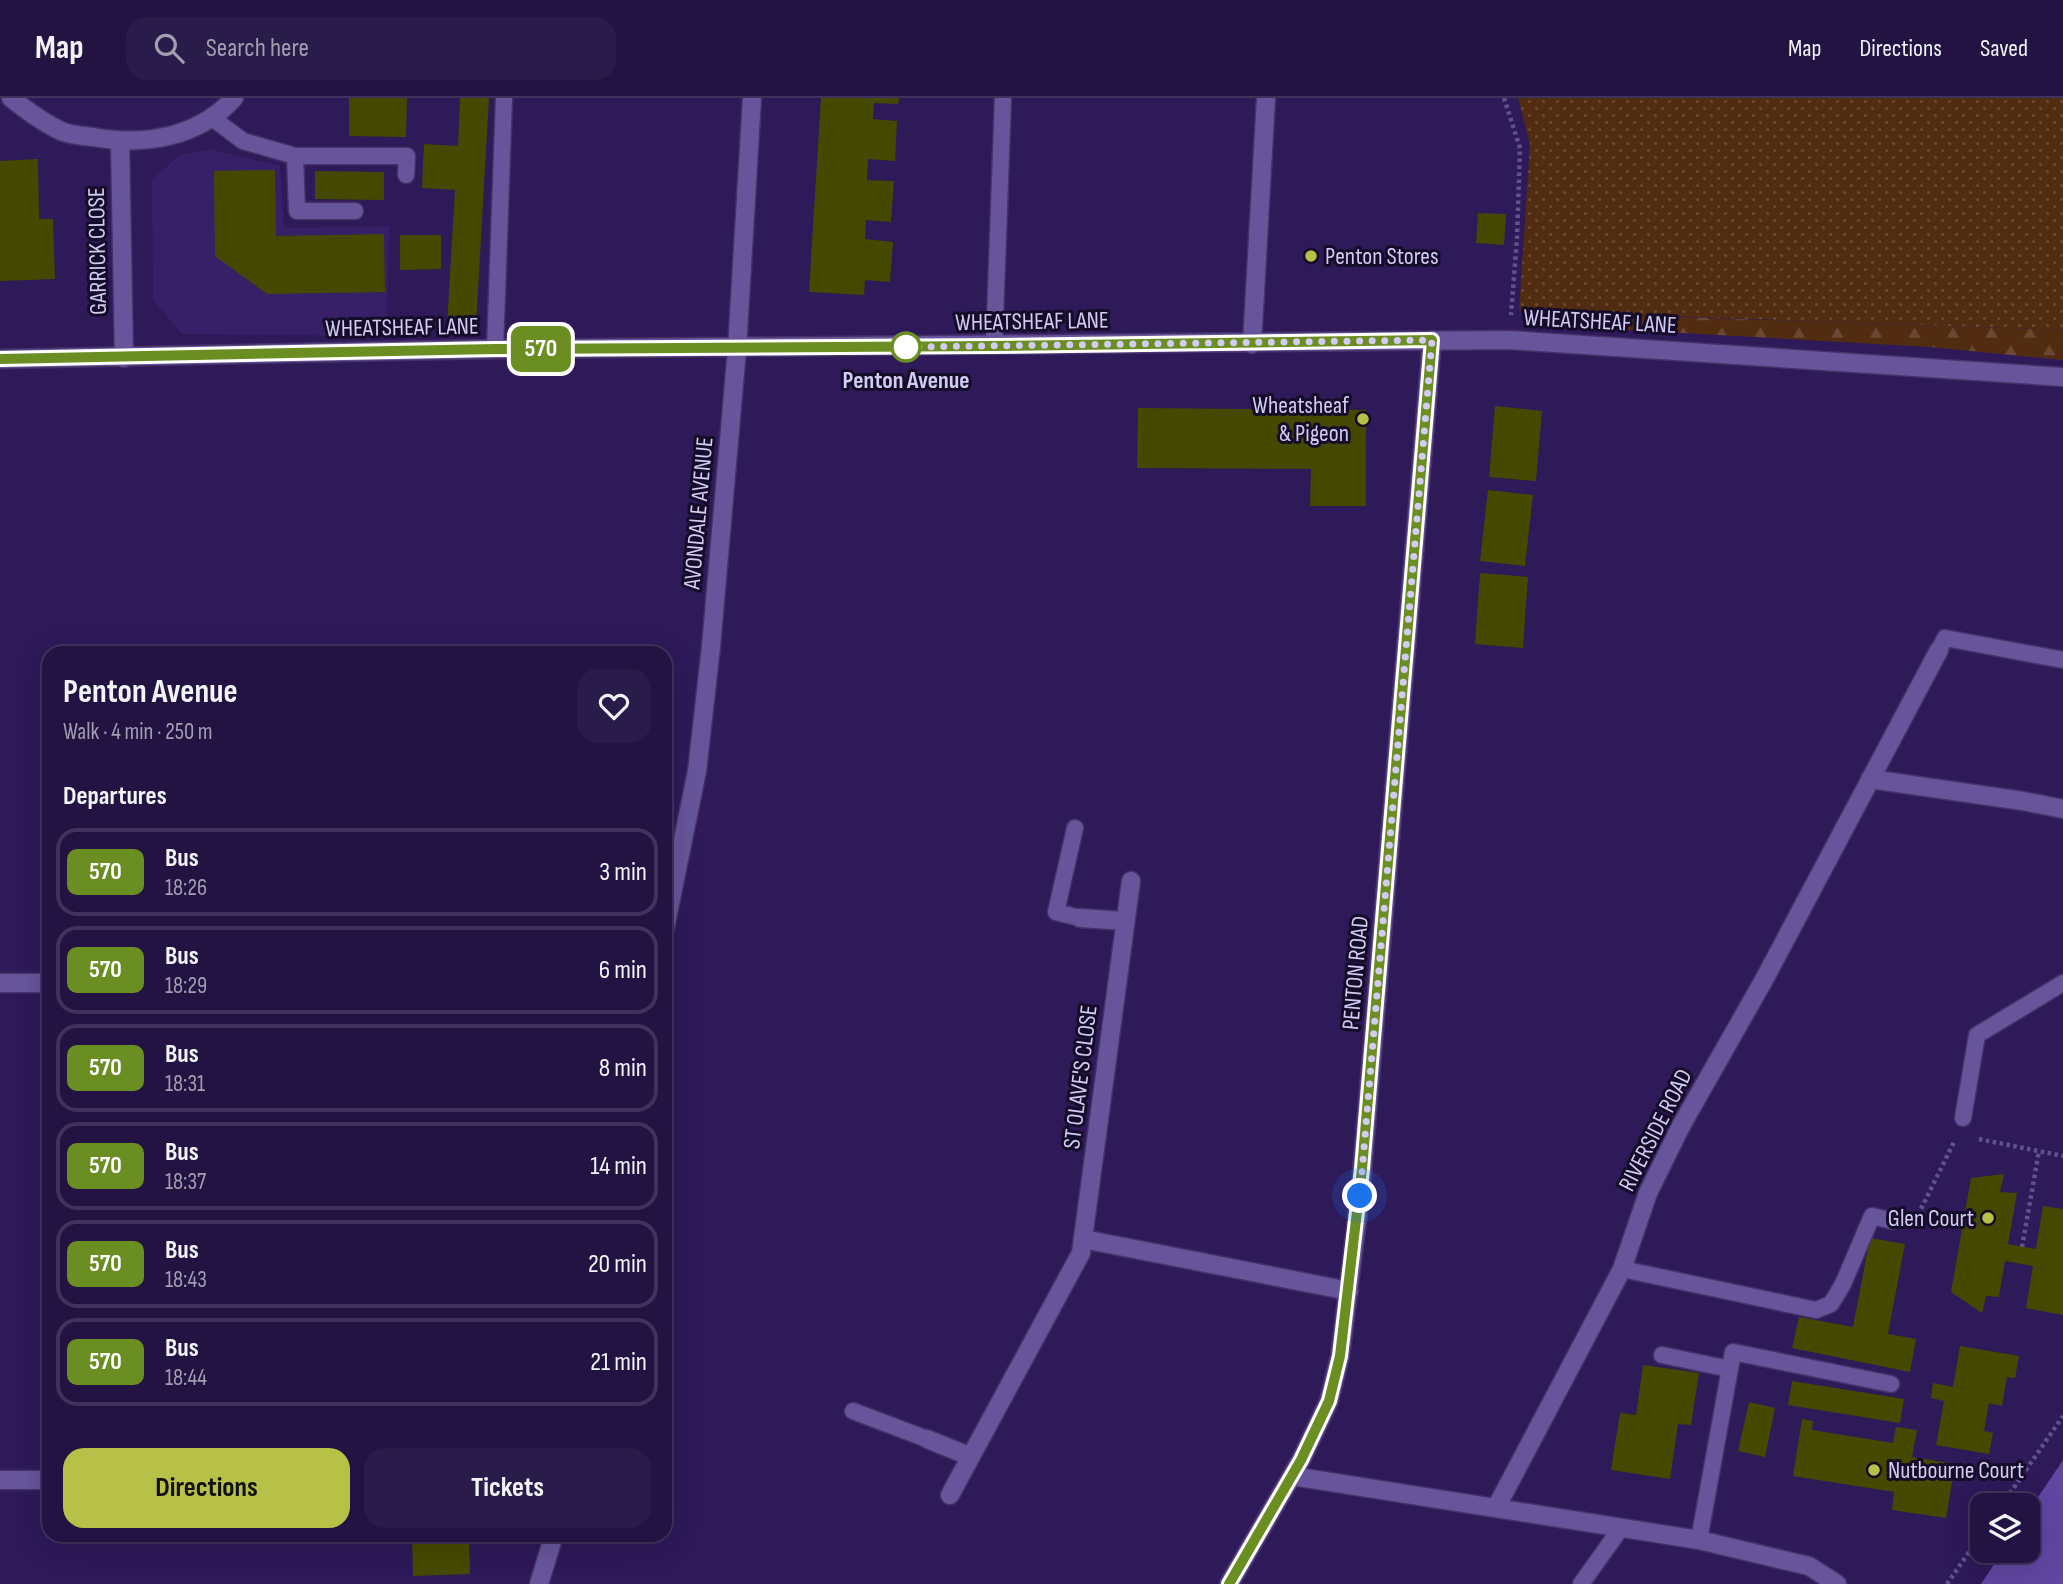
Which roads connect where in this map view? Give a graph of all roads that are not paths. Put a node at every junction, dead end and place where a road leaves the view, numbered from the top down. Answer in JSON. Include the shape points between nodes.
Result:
{"nodes":[{"id":1,"x":11,"y":98,"type":"edge"},
{"id":2,"x":234,"y":98,"type":"edge"},
{"id":3,"x":504,"y":98,"type":"edge"},
{"id":4,"x":752,"y":98,"type":"edge"},
{"id":5,"x":1003,"y":98,"type":"edge"},
{"id":6,"x":1266,"y":98,"type":"edge"},
{"id":7,"x":211,"y":117,"type":"junction"},
{"id":8,"x":120,"y":142,"type":"junction"},
{"id":9,"x":295,"y":156,"type":"junction"},
{"id":10,"x":406,"y":175,"type":"dead end"},
{"id":11,"x":355,"y":211,"type":"dead end"},
{"id":12,"x":1432,"y":340,"type":"junction"},
{"id":13,"x":1252,"y":344,"type":"junction"},
{"id":14,"x":994,"y":346,"type":"junction"},
{"id":15,"x":495,"y":349,"type":"junction"},
{"id":16,"x":737,"y":349,"type":"junction"},
{"id":17,"x":124,"y":358,"type":"junction"},
{"id":18,"x":0,"y":359,"type":"edge"},
{"id":19,"x":2063,"y":377,"type":"edge"},
{"id":20,"x":1939,"y":650,"type":"joint"},
{"id":21,"x":2063,"y":660,"type":"edge"},
{"id":22,"x":1870,"y":779,"type":"junction"},
{"id":23,"x":2063,"y":810,"type":"edge"},
{"id":24,"x":1075,"y":828,"type":"dead end"},
{"id":25,"x":1131,"y":881,"type":"dead end"},
{"id":26,"x":672,"y":894,"type":"edge"},
{"id":27,"x":1080,"y":918,"type":"joint"},
{"id":28,"x":1125,"y":921,"type":"junction"},
{"id":29,"x":0,"y":983,"type":"edge"},
{"id":30,"x":42,"y":983,"type":"edge"},
{"id":31,"x":2063,"y":984,"type":"edge"},
{"id":32,"x":1963,"y":1118,"type":"road end"},
{"id":33,"x":1892,"y":1221,"type":"road end"},
{"id":34,"x":1083,"y":1239,"type":"junction"},
{"id":35,"x":1622,"y":1269,"type":"junction"},
{"id":36,"x":1349,"y":1291,"type":"junction"},
{"id":37,"x":1662,"y":1355,"type":"dead end"},
{"id":38,"x":1730,"y":1368,"type":"junction"},
{"id":39,"x":1891,"y":1384,"type":"dead end"},
{"id":40,"x":853,"y":1411,"type":"dead end"},
{"id":41,"x":927,"y":1438,"type":"joint"},
{"id":42,"x":969,"y":1456,"type":"junction"},
{"id":43,"x":1292,"y":1476,"type":"junction"},
{"id":44,"x":0,"y":1480,"type":"edge"},
{"id":45,"x":42,"y":1480,"type":"edge"},
{"id":46,"x":950,"y":1495,"type":"dead end"},
{"id":47,"x":1496,"y":1508,"type":"junction"},
{"id":48,"x":1621,"y":1528,"type":"junction"},
{"id":49,"x":1699,"y":1540,"type":"junction"},
{"id":50,"x":552,"y":1542,"type":"edge"},
{"id":51,"x":539,"y":1584,"type":"edge"},
{"id":52,"x":1229,"y":1584,"type":"edge"},
{"id":53,"x":1581,"y":1584,"type":"edge"},
{"id":54,"x":1837,"y":1584,"type":"edge"}],
"edges":[{"from":1,"to":8,"type":"street","via":[[63,132]]},
{"from":2,"to":7,"type":"street"},
{"from":3,"to":15,"type":"lane"},
{"from":4,"to":16,"type":"street","name":"AVONDALE AVENUE"},
{"from":5,"to":14,"type":"lane"},
{"from":6,"to":13,"type":"street"},
{"from":7,"to":8,"type":"street","via":[[194,128],[158,139]]},
{"from":7,"to":9,"type":"lane","via":[[243,141]]},
{"from":8,"to":17,"type":"street","name":"GARRICK CLOSE"},
{"from":9,"to":10,"type":"lane","via":[[407,156]]},
{"from":9,"to":11,"type":"lane","via":[[297,211]]},
{"from":12,"to":13,"type":"street","name":"WHEATSHEAF LANE"},
{"from":12,"to":19,"type":"street","name":"WHEATSHEAF LANE","via":[[1509,340]]},
{"from":12,"to":36,"type":"street","name":"PENTON ROAD"},
{"from":13,"to":14,"type":"street","name":"WHEATSHEAF LANE"},
{"from":14,"to":16,"type":"street","name":"WHEATSHEAF LANE"},
{"from":15,"to":16,"type":"street","name":"WHEATSHEAF LANE"},
{"from":15,"to":17,"type":"street","name":"WHEATSHEAF LANE"},
{"from":16,"to":26,"type":"street","name":"AVONDALE AVENUE","via":[[697,771]]},
{"from":17,"to":18,"type":"street","name":"WHEATSHEAF LANE"},
{"from":20,"to":21,"type":"lane","via":[[1945,638]]},
{"from":20,"to":22,"type":"street","name":"RIVERSIDE ROAD"},
{"from":22,"to":23,"type":"street"},
{"from":22,"to":35,"type":"street","name":"RIVERSIDE ROAD","via":[[1676,1137],[1648,1193]]},
{"from":24,"to":27,"type":"lane","via":[[1056,912]]},
{"from":25,"to":28,"type":"street","name":"ST OLAVE'S CLOSE"},
{"from":27,"to":28,"type":"street"},
{"from":28,"to":34,"type":"street","name":"ST OLAVE'S CLOSE"},
{"from":29,"to":30,"type":"street"},
{"from":31,"to":32,"type":"lane","via":[[1977,1035]]},
{"from":33,"to":35,"type":"lane","via":[[1872,1216],[1837,1294],[1831,1304],[1816,1310]]},
{"from":34,"to":36,"type":"street"},
{"from":34,"to":42,"type":"street","name":"ST OLAVE'S CLOSE","via":[[1080,1253]]},
{"from":35,"to":47,"type":"street","name":"RIVERSIDE ROAD"},
{"from":36,"to":43,"type":"street","name":"PENTON ROAD","via":[[1329,1401]]},
{"from":37,"to":38,"type":"lane"},
{"from":38,"to":39,"type":"lane","via":[[1733,1352]]},
{"from":38,"to":49,"type":"lane"},
{"from":40,"to":41,"type":"lane"},
{"from":41,"to":42,"type":"street"},
{"from":42,"to":46,"type":"street","name":"ST OLAVE'S CLOSE"},
{"from":43,"to":47,"type":"street"},
{"from":43,"to":52,"type":"street","name":"PENTON ROAD"},
{"from":44,"to":45,"type":"street"},
{"from":47,"to":48,"type":"street"},
{"from":48,"to":49,"type":"street"},
{"from":48,"to":53,"type":"lane"},
{"from":49,"to":54,"type":"street","via":[[1809,1566]]},
{"from":50,"to":51,"type":"street"}]}
